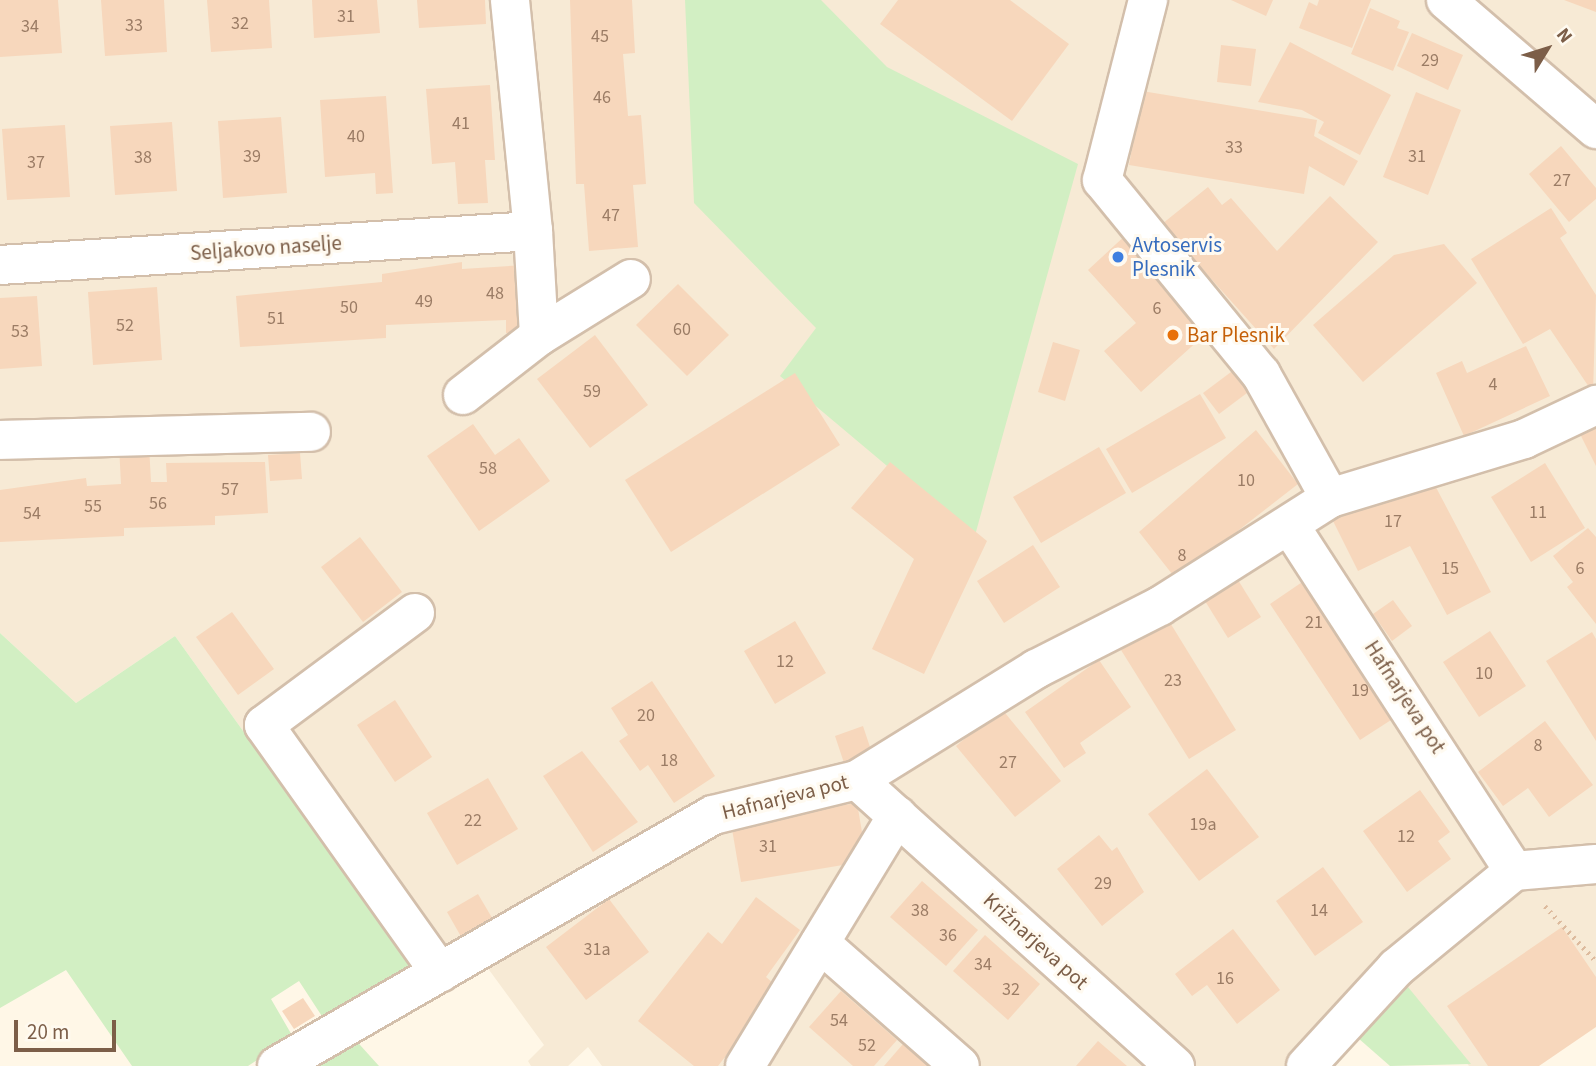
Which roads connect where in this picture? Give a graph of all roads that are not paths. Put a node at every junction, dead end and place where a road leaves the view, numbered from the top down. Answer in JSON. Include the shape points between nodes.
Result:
{"nodes":[{"id":1,"x":510,"y":0,"type":"edge"},
{"id":2,"x":1148,"y":0,"type":"edge"},
{"id":3,"x":1446,"y":0,"type":"edge"},
{"id":4,"x":1596,"y":129,"type":"edge"},
{"id":5,"x":533,"y":231,"type":"junction"},
{"id":6,"x":0,"y":265,"type":"edge"},
{"id":7,"x":631,"y":279,"type":"dead end"},
{"id":8,"x":539,"y":336,"type":"junction"},
{"id":9,"x":463,"y":395,"type":"dead end"},
{"id":10,"x":1596,"y":405,"type":"edge"},
{"id":11,"x":311,"y":432,"type":"dead end"},
{"id":12,"x":0,"y":440,"type":"edge"},
{"id":13,"x":1330,"y":498,"type":"junction"},
{"id":14,"x":1290,"y":526,"type":"junction"},
{"id":15,"x":415,"y":613,"type":"dead end"},
{"id":16,"x":857,"y":780,"type":"junction"},
{"id":17,"x":897,"y":816,"type":"junction"},
{"id":18,"x":1596,"y":864,"type":"edge"},
{"id":19,"x":1514,"y":871,"type":"junction"},
{"id":20,"x":820,"y":943,"type":"junction"},
{"id":21,"x":440,"y":973,"type":"junction"},
{"id":22,"x":277,"y":1066,"type":"edge"},
{"id":23,"x":745,"y":1066,"type":"edge"},
{"id":24,"x":960,"y":1066,"type":"edge"},
{"id":25,"x":1175,"y":1066,"type":"edge"},
{"id":26,"x":1306,"y":1066,"type":"edge"}],
"edges":[{"from":1,"to":5,"type":"street"},
{"from":2,"to":13,"type":"street","via":[[1102,180],[1261,374]]},
{"from":3,"to":4,"type":"street"},
{"from":5,"to":6,"type":"street","name":"Seljakovo naselje"},
{"from":5,"to":8,"type":"street"},
{"from":7,"to":8,"type":"street"},
{"from":8,"to":9,"type":"street"},
{"from":10,"to":13,"type":"street","name":"Hafnarjeva pot","via":[[1524,439]]},
{"from":11,"to":12,"type":"street"},
{"from":13,"to":14,"type":"street","name":"Hafnarjeva pot"},
{"from":14,"to":16,"type":"street","name":"Hafnarjeva pot","via":[[1160,607],[1036,669]]},
{"from":14,"to":19,"type":"street","name":"Hafnarjeva pot"},
{"from":15,"to":21,"type":"street","via":[[264,725]]},
{"from":16,"to":17,"type":"street","name":"Križnarjeva pot"},
{"from":16,"to":21,"type":"street","name":"Hafnarjeva pot","via":[[713,815]]},
{"from":17,"to":20,"type":"street"},
{"from":17,"to":25,"type":"street","name":"Križnarjeva pot"},
{"from":18,"to":19,"type":"street"},
{"from":19,"to":26,"type":"street","via":[[1396,968]]},
{"from":20,"to":23,"type":"street"},
{"from":20,"to":24,"type":"street"},
{"from":21,"to":22,"type":"street","name":"Hafnarjeva pot"}]}
